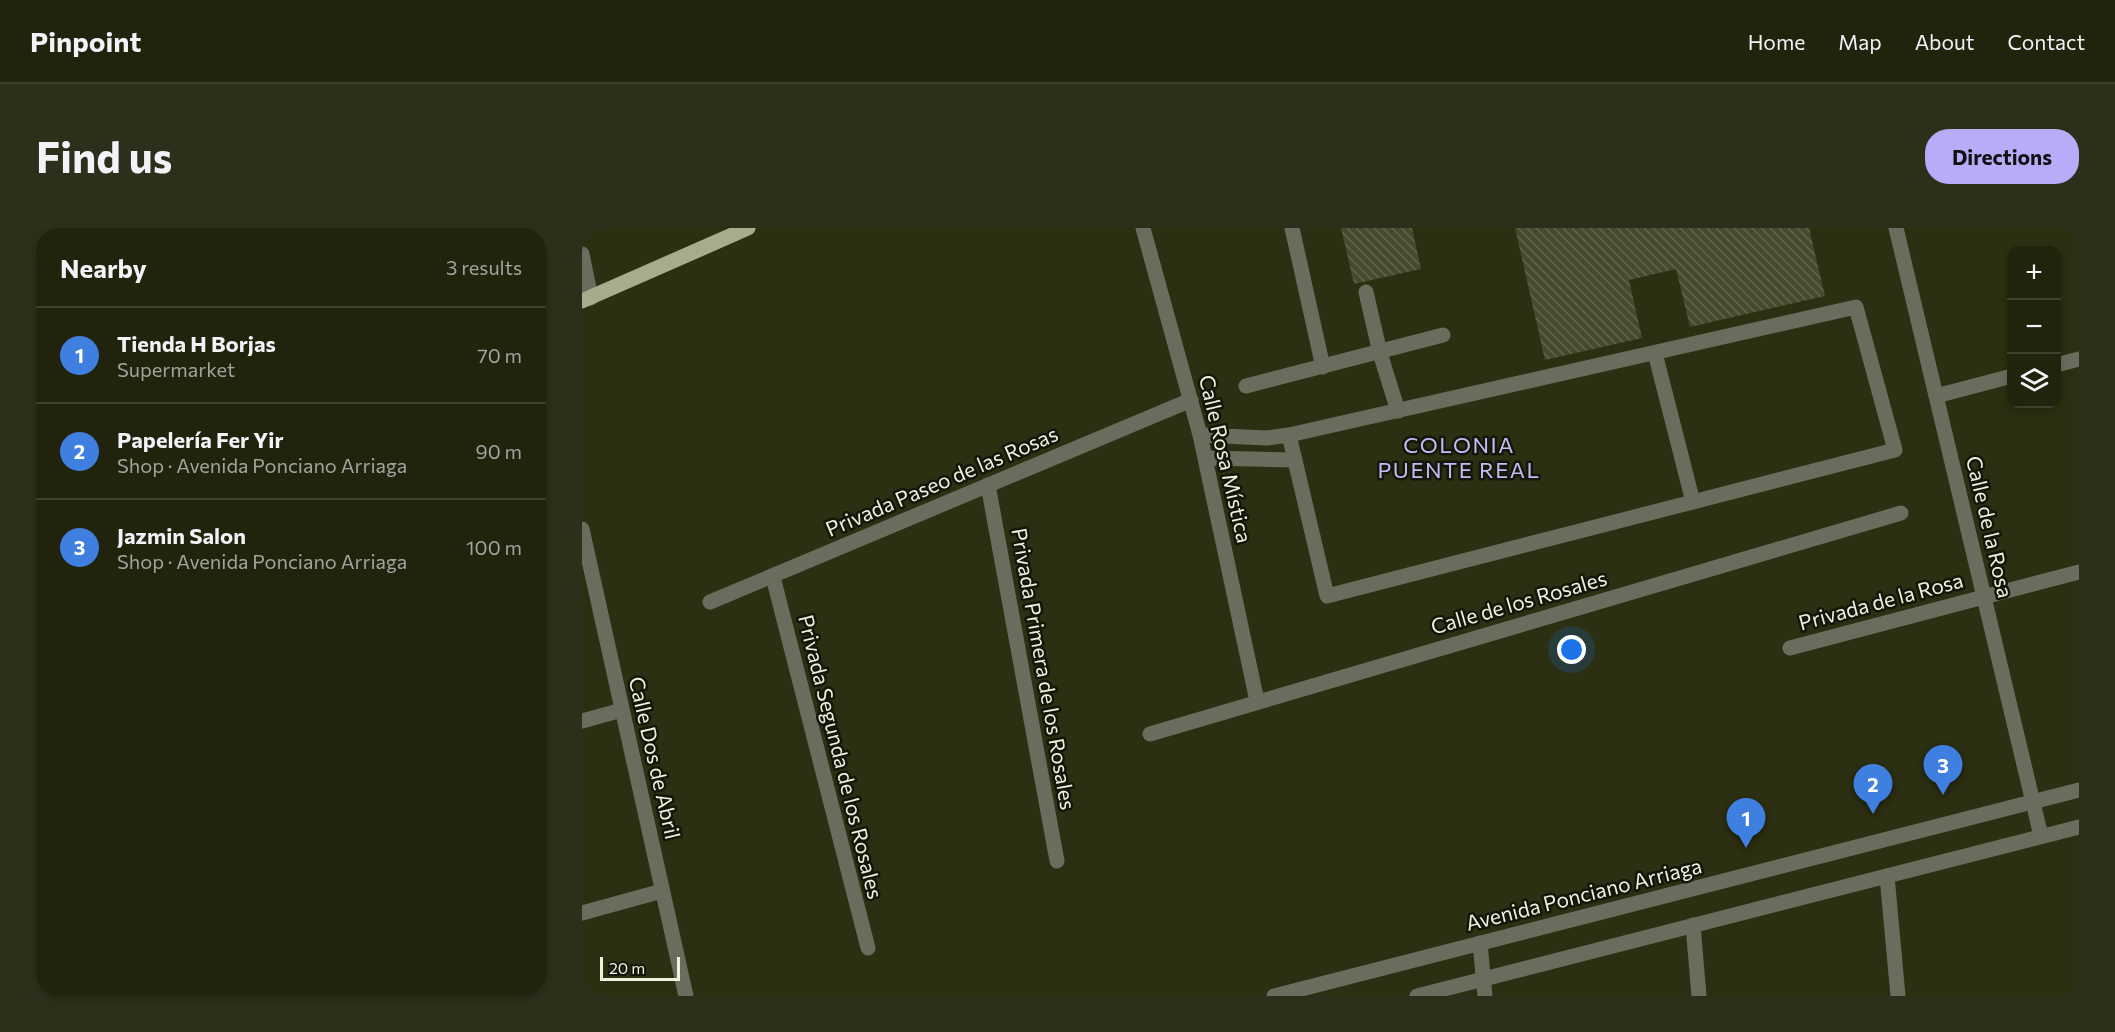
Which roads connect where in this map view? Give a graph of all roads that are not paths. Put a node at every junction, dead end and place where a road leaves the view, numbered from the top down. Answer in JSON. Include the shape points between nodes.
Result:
{"nodes":[{"id":1,"x":748,"y":228,"type":"edge"},
{"id":2,"x":1143,"y":228,"type":"edge"},
{"id":3,"x":1292,"y":228,"type":"edge"},
{"id":4,"x":1896,"y":228,"type":"edge"},
{"id":5,"x":582,"y":254,"type":"edge"},
{"id":6,"x":1366,"y":292,"type":"dead end"},
{"id":7,"x":587,"y":300,"type":"edge"},
{"id":8,"x":1443,"y":335,"type":"dead end"},
{"id":9,"x":1380,"y":352,"type":"junction"},
{"id":10,"x":1655,"y":352,"type":"junction"},
{"id":11,"x":2079,"y":359,"type":"edge"},
{"id":12,"x":2061,"y":364,"type":"edge"},
{"id":13,"x":1323,"y":367,"type":"junction"},
{"id":14,"x":2007,"y":377,"type":"edge"},
{"id":15,"x":1246,"y":386,"type":"dead end"},
{"id":16,"x":1936,"y":396,"type":"junction"},
{"id":17,"x":1191,"y":400,"type":"junction"},
{"id":18,"x":1398,"y":411,"type":"junction"},
{"id":19,"x":1200,"y":435,"type":"junction"},
{"id":20,"x":1290,"y":435,"type":"junction"},
{"id":21,"x":1206,"y":458,"type":"junction"},
{"id":22,"x":1295,"y":460,"type":"junction"},
{"id":23,"x":988,"y":485,"type":"junction"},
{"id":24,"x":1693,"y":502,"type":"junction"},
{"id":25,"x":1901,"y":513,"type":"dead end"},
{"id":26,"x":582,"y":530,"type":"edge"},
{"id":27,"x":2079,"y":572,"type":"edge"},
{"id":28,"x":772,"y":577,"type":"junction"},
{"id":29,"x":1984,"y":597,"type":"junction"},
{"id":30,"x":710,"y":602,"type":"dead end"},
{"id":31,"x":1790,"y":648,"type":"dead end"},
{"id":32,"x":1257,"y":702,"type":"junction"},
{"id":33,"x":622,"y":710,"type":"junction"},
{"id":34,"x":582,"y":721,"type":"edge"},
{"id":35,"x":1150,"y":734,"type":"dead end"},
{"id":36,"x":2079,"y":790,"type":"edge"},
{"id":37,"x":2033,"y":801,"type":"junction"},
{"id":38,"x":2079,"y":827,"type":"edge"},
{"id":39,"x":2041,"y":837,"type":"junction"},
{"id":40,"x":1057,"y":861,"type":"dead end"},
{"id":41,"x":1887,"y":876,"type":"junction"},
{"id":42,"x":662,"y":891,"type":"junction"},
{"id":43,"x":582,"y":913,"type":"edge"},
{"id":44,"x":1693,"y":926,"type":"junction"},
{"id":45,"x":1480,"y":943,"type":"junction"},
{"id":46,"x":868,"y":948,"type":"dead end"},
{"id":47,"x":1484,"y":979,"type":"junction"},
{"id":48,"x":686,"y":996,"type":"edge"},
{"id":49,"x":1274,"y":996,"type":"edge"},
{"id":50,"x":1417,"y":996,"type":"edge"},
{"id":51,"x":1485,"y":996,"type":"edge"},
{"id":52,"x":1699,"y":996,"type":"edge"},
{"id":53,"x":1899,"y":996,"type":"edge"}],
"edges":[{"from":1,"to":7,"type":"main road"},
{"from":2,"to":17,"type":"street","name":"Calle Rosa Mística"},
{"from":3,"to":13,"type":"street"},
{"from":4,"to":16,"type":"street","name":"Calle de la Rosa"},
{"from":5,"to":7,"type":"street"},
{"from":6,"to":9,"type":"street"},
{"from":8,"to":9,"type":"street"},
{"from":9,"to":13,"type":"street"},
{"from":9,"to":18,"type":"street"},
{"from":10,"to":18,"type":"street"},
{"from":10,"to":24,"type":"street"},
{"from":10,"to":24,"type":"street","via":[[1856,307],[1895,450]]},
{"from":11,"to":12,"type":"street"},
{"from":13,"to":15,"type":"street"},
{"from":14,"to":16,"type":"street"},
{"from":16,"to":29,"type":"street","name":"Calle de la Rosa"},
{"from":17,"to":19,"type":"street","name":"Calle Rosa Mística"},
{"from":17,"to":23,"type":"street","name":"Privada Paseo de las Rosas"},
{"from":18,"to":20,"type":"street"},
{"from":19,"to":20,"type":"street"},
{"from":19,"to":21,"type":"street","name":"Calle Rosa Mística"},
{"from":20,"to":22,"type":"street"},
{"from":21,"to":22,"type":"street"},
{"from":21,"to":32,"type":"street","name":"Calle Rosa Mística"},
{"from":22,"to":24,"type":"street","via":[[1327,596]]},
{"from":23,"to":28,"type":"street","name":"Privada Paseo de las Rosas"},
{"from":23,"to":40,"type":"street","name":"Privada Primera de los Rosales"},
{"from":25,"to":32,"type":"street","name":"Calle de los Rosales"},
{"from":26,"to":33,"type":"street","name":"Calle Dos de Abril"},
{"from":27,"to":29,"type":"street","name":"Privada de la Rosa"},
{"from":28,"to":30,"type":"street","name":"Privada Paseo de las Rosas"},
{"from":28,"to":46,"type":"street","name":"Privada Segunda de los Rosales"},
{"from":29,"to":31,"type":"street","name":"Privada de la Rosa"},
{"from":29,"to":37,"type":"street","name":"Calle de la Rosa"},
{"from":32,"to":35,"type":"street","name":"Calle de los Rosales"},
{"from":33,"to":34,"type":"street"},
{"from":33,"to":42,"type":"street","name":"Calle Dos de Abril"},
{"from":36,"to":37,"type":"street","name":"Avenida Ponciano Arriaga"},
{"from":37,"to":39,"type":"street","name":"Calle de la Rosa"},
{"from":37,"to":45,"type":"street","name":"Avenida Ponciano Arriaga"},
{"from":38,"to":39,"type":"street"},
{"from":39,"to":41,"type":"street"},
{"from":41,"to":44,"type":"street"},
{"from":41,"to":53,"type":"street"},
{"from":42,"to":43,"type":"street"},
{"from":42,"to":48,"type":"street","name":"Calle Dos de Abril"},
{"from":44,"to":47,"type":"street"},
{"from":44,"to":52,"type":"street"},
{"from":45,"to":47,"type":"street"},
{"from":45,"to":49,"type":"street","name":"Avenida Ponciano Arriaga"},
{"from":47,"to":50,"type":"street"},
{"from":47,"to":51,"type":"street"}]}
